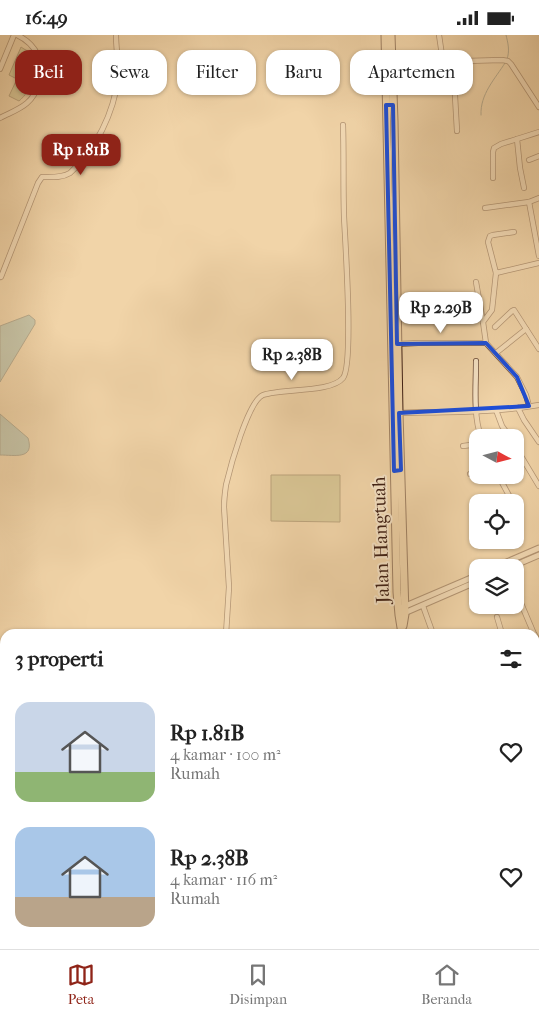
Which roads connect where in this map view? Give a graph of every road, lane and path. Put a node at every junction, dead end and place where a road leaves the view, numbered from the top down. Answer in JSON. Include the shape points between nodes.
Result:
{"nodes":[{"id":1,"x":14,"y":35,"type":"edge"},
{"id":2,"x":18,"y":35,"type":"edge"},
{"id":3,"x":116,"y":35,"type":"edge"},
{"id":4,"x":385,"y":35,"type":"edge"},
{"id":5,"x":391,"y":35,"type":"edge"},
{"id":6,"x":439,"y":35,"type":"edge"},
{"id":7,"x":392,"y":50,"type":"edge"},
{"id":8,"x":441,"y":50,"type":"edge"},
{"id":9,"x":473,"y":61,"type":"edge"},
{"id":10,"x":0,"y":69,"type":"edge"},
{"id":11,"x":390,"y":95,"type":"edge"},
{"id":12,"x":455,"y":95,"type":"edge"},
{"id":13,"x":537,"y":99,"type":"edge"},
{"id":14,"x":390,"y":105,"type":"junction"},
{"id":15,"x":539,"y":107,"type":"edge"},
{"id":16,"x":0,"y":110,"type":"edge"},
{"id":17,"x":8,"y":113,"type":"junction"},
{"id":18,"x":0,"y":117,"type":"edge"},
{"id":19,"x":343,"y":125,"type":"dead end"},
{"id":20,"x":457,"y":131,"type":"dead end"},
{"id":21,"x":539,"y":132,"type":"edge"},
{"id":22,"x":517,"y":139,"type":"junction"},
{"id":23,"x":539,"y":156,"type":"edge"},
{"id":24,"x":529,"y":160,"type":"dead end"},
{"id":25,"x":493,"y":178,"type":"dead end"},
{"id":26,"x":524,"y":188,"type":"dead end"},
{"id":27,"x":539,"y":199,"type":"edge"},
{"id":28,"x":529,"y":202,"type":"junction"},
{"id":29,"x":485,"y":208,"type":"dead end"},
{"id":30,"x":514,"y":232,"type":"dead end"},
{"id":31,"x":539,"y":255,"type":"edge"},
{"id":32,"x":539,"y":263,"type":"edge"},
{"id":33,"x":496,"y":273,"type":"junction"},
{"id":34,"x":0,"y":278,"type":"edge"},
{"id":35,"x":476,"y":282,"type":"dead end"},
{"id":36,"x":483,"y":322,"type":"junction"},
{"id":37,"x":495,"y":327,"type":"dead end"},
{"id":38,"x":526,"y":329,"type":"junction"},
{"id":39,"x":486,"y":343,"type":"junction"},
{"id":40,"x":397,"y":344,"type":"junction"},
{"id":41,"x":539,"y":349,"type":"edge"},
{"id":42,"x":496,"y":353,"type":"junction"},
{"id":43,"x":476,"y":361,"type":"dead end"},
{"id":44,"x":539,"y":405,"type":"edge"},
{"id":45,"x":529,"y":407,"type":"junction"},
{"id":46,"x":518,"y":408,"type":"junction"},
{"id":47,"x":496,"y":410,"type":"junction"},
{"id":48,"x":476,"y":412,"type":"junction"},
{"id":49,"x":399,"y":413,"type":"junction"},
{"id":50,"x":479,"y":429,"type":"edge"},
{"id":51,"x":504,"y":429,"type":"edge"},
{"id":52,"x":539,"y":442,"type":"edge"},
{"id":53,"x":469,"y":445,"type":"edge"},
{"id":54,"x":463,"y":446,"type":"dead end"},
{"id":55,"x":524,"y":461,"type":"edge"},
{"id":56,"x":397,"y":471,"type":"junction"},
{"id":57,"x":539,"y":486,"type":"edge"},
{"id":58,"x":539,"y":548,"type":"edge"},
{"id":59,"x":539,"y":555,"type":"edge"},
{"id":60,"x":514,"y":559,"type":"edge"},
{"id":61,"x":524,"y":561,"type":"edge"},
{"id":62,"x":469,"y":579,"type":"edge"},
{"id":63,"x":469,"y":585,"type":"edge"},
{"id":64,"x":423,"y":605,"type":"junction"},
{"id":65,"x":524,"y":609,"type":"edge"},
{"id":66,"x":402,"y":611,"type":"junction"},
{"id":67,"x":497,"y":617,"type":"dead end"},
{"id":68,"x":226,"y":629,"type":"edge"},
{"id":69,"x":402,"y":629,"type":"edge"},
{"id":70,"x":430,"y":629,"type":"edge"},
{"id":71,"x":501,"y":629,"type":"edge"},
{"id":72,"x":533,"y":629,"type":"edge"}],
"edges":[{"from":1,"to":10,"type":"street"},
{"from":2,"to":17,"type":"street","via":[[38,53],[41,77],[29,102]]},
{"from":3,"to":34,"type":"street","via":[[118,77],[105,122],[75,169],[66,175],[42,177]]},
{"from":4,"to":14,"type":"highway","name":"Jalan Hangtuah"},
{"from":5,"to":7,"type":"highway","name":"Jalan Hangtuah"},
{"from":6,"to":8,"type":"street"},
{"from":9,"to":13,"type":"street","via":[[505,60],[512,64]]},
{"from":11,"to":14,"type":"highway","name":"Jalan Hangtuah"},
{"from":12,"to":20,"type":"street"},
{"from":13,"to":15,"type":"street"},
{"from":14,"to":40,"type":"highway","name":"Jalan Hangtuah"},
{"from":14,"to":56,"type":"highway","name":"Jalan Hangtuah"},
{"from":16,"to":17,"type":"street"},
{"from":17,"to":18,"type":"street"},
{"from":19,"to":68,"type":"street","via":[[348,306],[346,373],[332,384],[264,395],[249,413],[224,496],[229,587]]},
{"from":21,"to":22,"type":"street"},
{"from":22,"to":25,"type":"street","via":[[494,148]]},
{"from":22,"to":26,"type":"street"},
{"from":23,"to":24,"type":"street"},
{"from":27,"to":28,"type":"street"},
{"from":28,"to":29,"type":"street"},
{"from":28,"to":31,"type":"street"},
{"from":30,"to":33,"type":"street","via":[[490,236],[488,242]]},
{"from":32,"to":33,"type":"street"},
{"from":33,"to":36,"type":"street","via":[[492,310]]},
{"from":35,"to":36,"type":"street"},
{"from":36,"to":39,"type":"street"},
{"from":37,"to":38,"type":"street","via":[[513,310]]},
{"from":38,"to":41,"type":"street"},
{"from":38,"to":42,"type":"street"},
{"from":39,"to":40,"type":"street"},
{"from":39,"to":42,"type":"street"},
{"from":40,"to":49,"type":"highway","name":"Jalan Hangtuah"},
{"from":42,"to":45,"type":"street","via":[[516,377]]},
{"from":43,"to":48,"type":"street"},
{"from":44,"to":45,"type":"street"},
{"from":45,"to":46,"type":"street"},
{"from":46,"to":47,"type":"street"},
{"from":46,"to":52,"type":"street"},
{"from":47,"to":48,"type":"street"},
{"from":47,"to":51,"type":"street"},
{"from":48,"to":49,"type":"street"},
{"from":48,"to":50,"type":"street"},
{"from":49,"to":56,"type":"highway","name":"Jalan Hangtuah"},
{"from":53,"to":54,"type":"street"},
{"from":55,"to":57,"type":"street"},
{"from":56,"to":66,"type":"highway","name":"Jalan Hangtuah"},
{"from":58,"to":60,"type":"street"},
{"from":59,"to":61,"type":"street"},
{"from":62,"to":66,"type":"street"},
{"from":63,"to":64,"type":"street"},
{"from":64,"to":66,"type":"street"},
{"from":64,"to":70,"type":"street"},
{"from":65,"to":72,"type":"street"},
{"from":66,"to":69,"type":"highway","name":"Jalan Hangtuah"},
{"from":67,"to":71,"type":"street"}]}
